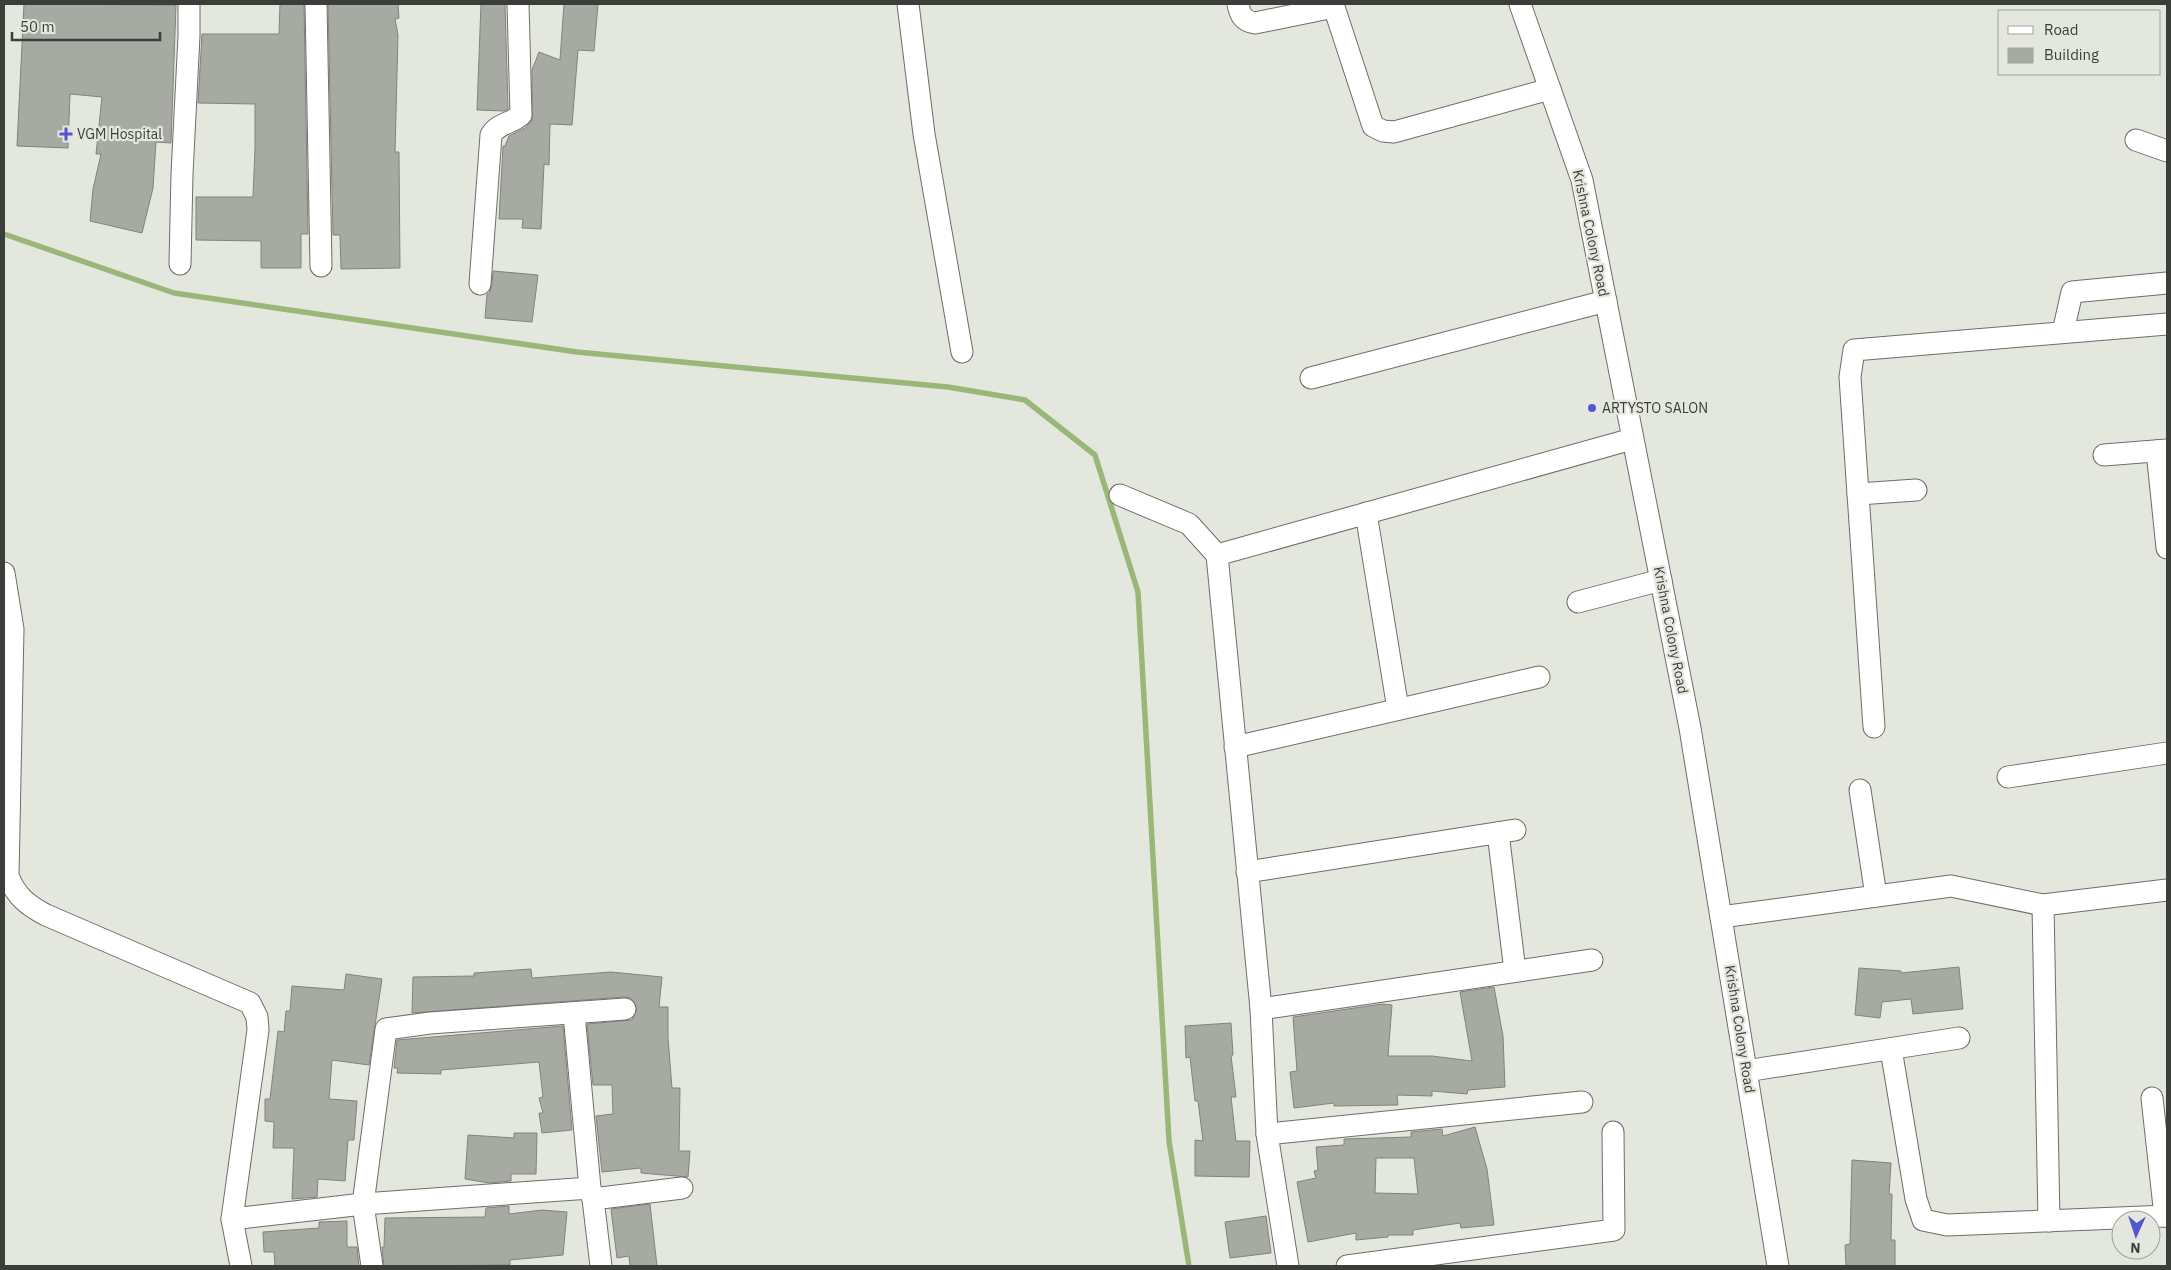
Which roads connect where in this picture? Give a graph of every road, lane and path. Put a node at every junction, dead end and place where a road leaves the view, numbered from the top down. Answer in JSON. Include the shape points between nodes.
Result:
{"nodes":[{"id":1,"x":188,"y":4,"type":"edge"},
{"id":2,"x":316,"y":4,"type":"edge"},
{"id":3,"x":518,"y":4,"type":"edge"},
{"id":4,"x":908,"y":4,"type":"edge"},
{"id":5,"x":1238,"y":4,"type":"edge"},
{"id":6,"x":1520,"y":4,"type":"edge"},
{"id":7,"x":1550,"y":89,"type":"junction"},
{"id":8,"x":2136,"y":140,"type":"dead end"},
{"id":9,"x":2167,"y":151,"type":"edge"},
{"id":10,"x":180,"y":264,"type":"dead end"},
{"id":11,"x":321,"y":266,"type":"dead end"},
{"id":12,"x":2167,"y":283,"type":"edge"},
{"id":13,"x":480,"y":284,"type":"dead end"},
{"id":14,"x":1606,"y":301,"type":"junction"},
{"id":15,"x":2167,"y":324,"type":"edge"},
{"id":16,"x":2063,"y":332,"type":"junction"},
{"id":17,"x":962,"y":352,"type":"dead end"},
{"id":18,"x":1310,"y":378,"type":"dead end"},
{"id":19,"x":1632,"y":439,"type":"junction"},
{"id":20,"x":2162,"y":451,"type":"edge"},
{"id":21,"x":2104,"y":456,"type":"dead end"},
{"id":22,"x":1916,"y":490,"type":"dead end"},
{"id":23,"x":1858,"y":494,"type":"junction"},
{"id":24,"x":1120,"y":495,"type":"dead end"},
{"id":25,"x":1366,"y":513,"type":"junction"},
{"id":26,"x":2167,"y":548,"type":"edge"},
{"id":27,"x":1217,"y":555,"type":"junction"},
{"id":28,"x":4,"y":573,"type":"edge"},
{"id":29,"x":1661,"y":580,"type":"junction"},
{"id":30,"x":1578,"y":602,"type":"dead end"},
{"id":31,"x":1539,"y":677,"type":"dead end"},
{"id":32,"x":1398,"y":709,"type":"junction"},
{"id":33,"x":1874,"y":727,"type":"dead end"},
{"id":34,"x":1235,"y":747,"type":"junction"},
{"id":35,"x":2167,"y":753,"type":"edge"},
{"id":36,"x":2008,"y":777,"type":"dead end"},
{"id":37,"x":1860,"y":790,"type":"dead end"},
{"id":38,"x":1247,"y":872,"type":"junction"},
{"id":39,"x":2167,"y":890,"type":"edge"},
{"id":40,"x":1876,"y":896,"type":"junction"},
{"id":41,"x":2044,"y":905,"type":"junction"},
{"id":42,"x":1721,"y":917,"type":"junction"},
{"id":43,"x":1592,"y":960,"type":"dead end"},
{"id":44,"x":1515,"y":971,"type":"junction"},
{"id":45,"x":625,"y":1009,"type":"dead end"},
{"id":46,"x":1261,"y":1009,"type":"junction"},
{"id":47,"x":574,"y":1014,"type":"junction"},
{"id":48,"x":1959,"y":1038,"type":"dead end"},
{"id":49,"x":1891,"y":1049,"type":"junction"},
{"id":50,"x":1746,"y":1071,"type":"junction"},
{"id":51,"x":2152,"y":1098,"type":"dead end"},
{"id":52,"x":1582,"y":1102,"type":"dead end"},
{"id":53,"x":1612,"y":1132,"type":"dead end"},
{"id":54,"x":1267,"y":1134,"type":"junction"},
{"id":55,"x":682,"y":1188,"type":"dead end"},
{"id":56,"x":591,"y":1193,"type":"junction"},
{"id":57,"x":364,"y":1204,"type":"junction"},
{"id":58,"x":2166,"y":1216,"type":"edge"},
{"id":59,"x":232,"y":1219,"type":"junction"},
{"id":60,"x":2049,"y":1221,"type":"junction"},
{"id":61,"x":241,"y":1266,"type":"edge"},
{"id":62,"x":372,"y":1266,"type":"edge"},
{"id":63,"x":601,"y":1266,"type":"edge"},
{"id":64,"x":1288,"y":1266,"type":"edge"},
{"id":65,"x":1347,"y":1266,"type":"edge"},
{"id":66,"x":1778,"y":1266,"type":"edge"}],
"edges":[{"from":1,"to":10,"type":"street","via":[[190,36]]},
{"from":2,"to":11,"type":"street"},
{"from":3,"to":13,"type":"street","via":[[521,116],[496,127],[491,135]]},
{"from":4,"to":17,"type":"street","via":[[924,134]]},
{"from":5,"to":7,"type":"street","via":[[1239,13],[1246,22],[1255,23],[1334,7],[1373,126],[1383,131],[1394,132]]},
{"from":6,"to":7,"type":"street","name":"Krishna Colony Road"},
{"from":7,"to":14,"type":"street","name":"Krishna Colony Road","via":[[1582,180]]},
{"from":8,"to":9,"type":"street"},
{"from":12,"to":16,"type":"street","via":[[2072,292]]},
{"from":14,"to":18,"type":"street"},
{"from":14,"to":19,"type":"street","name":"Krishna Colony Road"},
{"from":15,"to":16,"type":"street"},
{"from":16,"to":23,"type":"street","via":[[1854,350],[1850,377]]},
{"from":19,"to":25,"type":"street"},
{"from":19,"to":29,"type":"street","name":"Krishna Colony Road"},
{"from":20,"to":21,"type":"street"},
{"from":20,"to":26,"type":"street"},
{"from":22,"to":23,"type":"street"},
{"from":23,"to":33,"type":"street"},
{"from":24,"to":27,"type":"street","via":[[1189,524]]},
{"from":25,"to":27,"type":"street"},
{"from":25,"to":32,"type":"street"},
{"from":27,"to":34,"type":"street"},
{"from":28,"to":59,"type":"street","via":[[13,629],[8,876],[14,892],[29,906],[250,1003],[257,1017],[258,1030]]},
{"from":29,"to":30,"type":"street"},
{"from":29,"to":42,"type":"street","name":"Krishna Colony Road","via":[[1690,728]]},
{"from":31,"to":32,"type":"street"},
{"from":32,"to":34,"type":"street"},
{"from":34,"to":38,"type":"street"},
{"from":35,"to":36,"type":"street"},
{"from":37,"to":40,"type":"street"},
{"from":38,"to":44,"type":"street","via":[[1507,831]]},
{"from":38,"to":46,"type":"street"},
{"from":39,"to":41,"type":"street"},
{"from":40,"to":41,"type":"street","via":[[1951,886]]},
{"from":40,"to":42,"type":"street"},
{"from":41,"to":60,"type":"street"},
{"from":42,"to":50,"type":"street","name":"Krishna Colony Road"},
{"from":43,"to":44,"type":"street"},
{"from":44,"to":46,"type":"street"},
{"from":45,"to":47,"type":"street"},
{"from":46,"to":54,"type":"street"},
{"from":47,"to":56,"type":"street"},
{"from":47,"to":57,"type":"street","via":[[386,1029]]},
{"from":48,"to":49,"type":"street"},
{"from":49,"to":50,"type":"street"},
{"from":49,"to":60,"type":"street","via":[[1916,1199],[1923,1220],[1947,1225]]},
{"from":50,"to":66,"type":"street","name":"Krishna Colony Road"},
{"from":51,"to":58,"type":"street"},
{"from":52,"to":54,"type":"street"},
{"from":53,"to":65,"type":"street","via":[[1614,1230]]},
{"from":54,"to":64,"type":"street"},
{"from":55,"to":56,"type":"street"},
{"from":56,"to":57,"type":"street"},
{"from":56,"to":63,"type":"street"},
{"from":57,"to":59,"type":"street"},
{"from":57,"to":62,"type":"street"},
{"from":58,"to":60,"type":"street"},
{"from":59,"to":61,"type":"street"}]}
